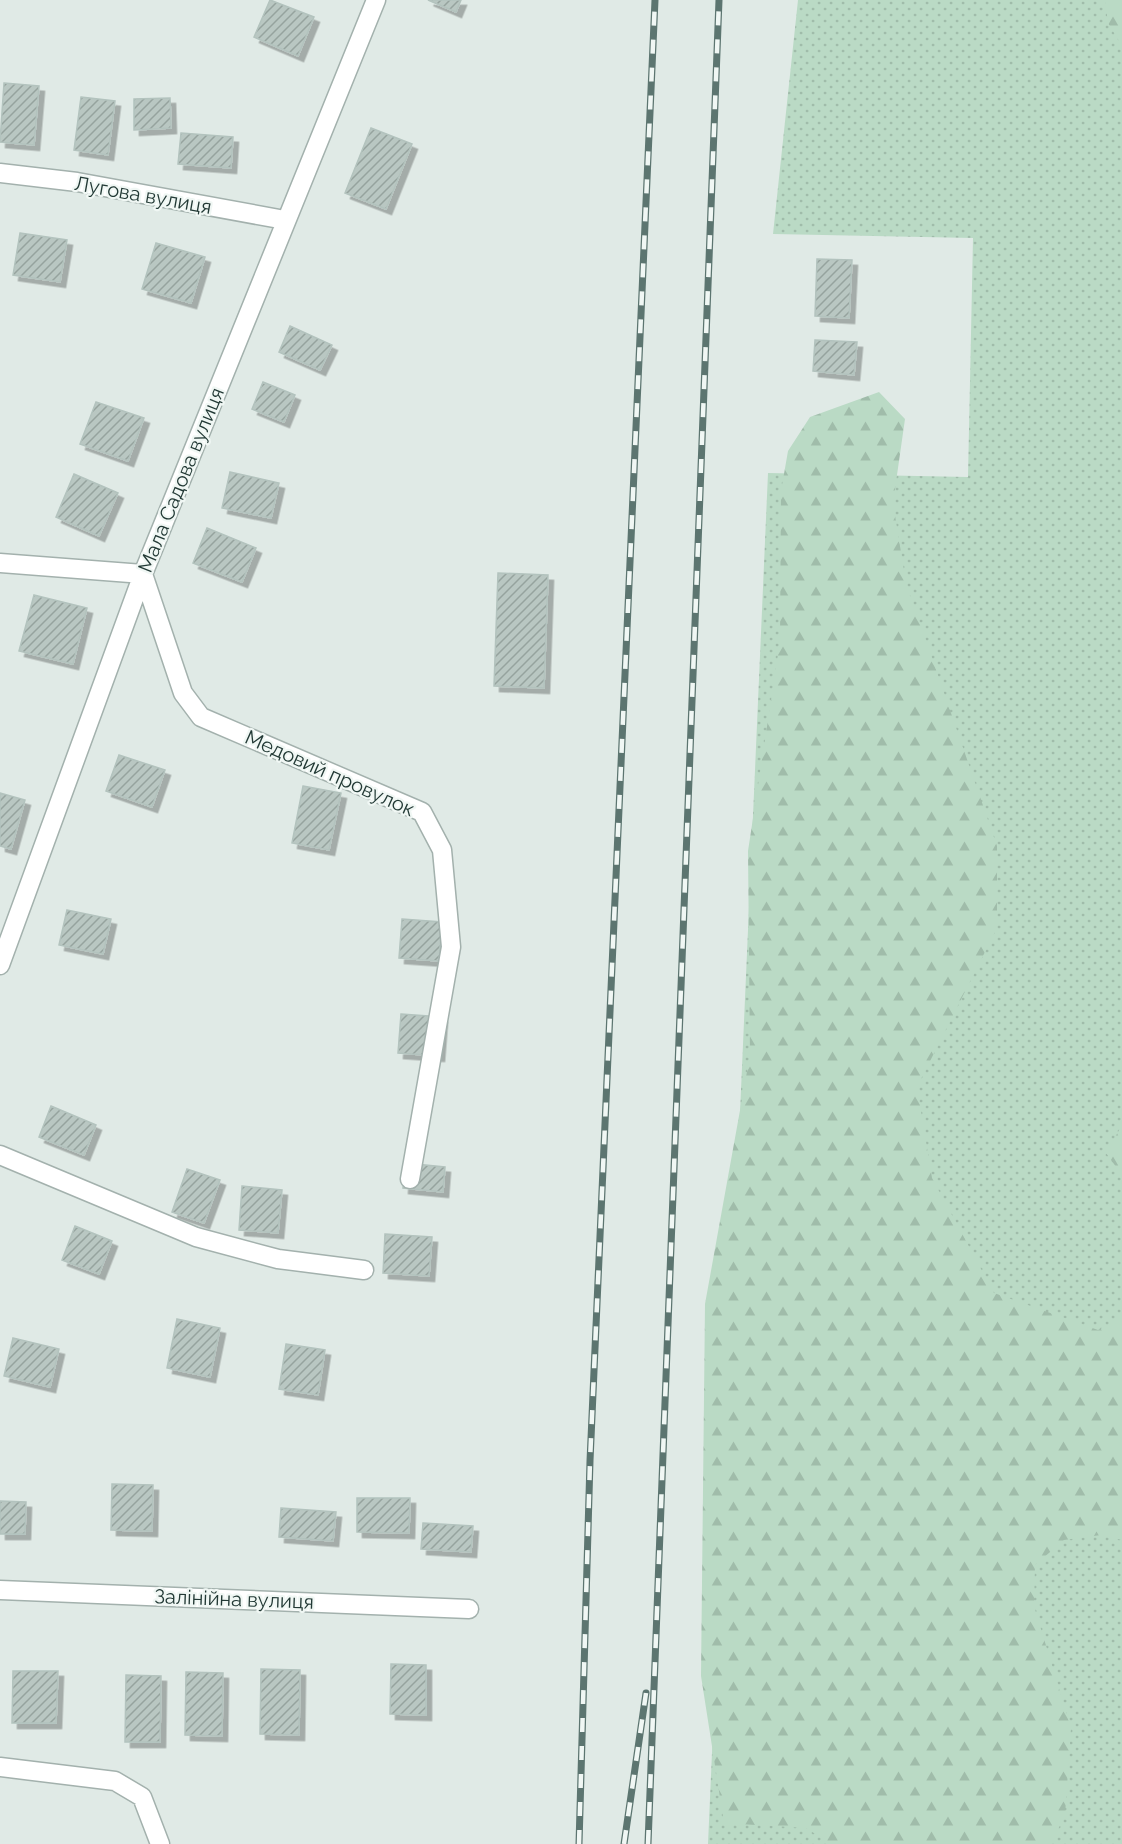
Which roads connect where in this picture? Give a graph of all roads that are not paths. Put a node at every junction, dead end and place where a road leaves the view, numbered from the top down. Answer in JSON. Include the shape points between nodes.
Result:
{"nodes":[{"id":1,"x":376,"y":0,"type":"edge"},
{"id":2,"x":0,"y":173,"type":"edge"},
{"id":3,"x":285,"y":220,"type":"junction"},
{"id":4,"x":0,"y":563,"type":"edge"},
{"id":5,"x":143,"y":574,"type":"junction"},
{"id":6,"x":0,"y":965,"type":"edge"},
{"id":7,"x":0,"y":1155,"type":"edge"},
{"id":8,"x":410,"y":1179,"type":"dead end"},
{"id":9,"x":364,"y":1270,"type":"dead end"},
{"id":10,"x":0,"y":1590,"type":"edge"},
{"id":11,"x":469,"y":1609,"type":"dead end"},
{"id":12,"x":0,"y":1767,"type":"edge"},
{"id":13,"x":160,"y":1844,"type":"edge"}],
"edges":[{"from":1,"to":3,"type":"street","name":"Мала Садова вулиця"},
{"from":2,"to":3,"type":"street","name":"Лугова вулиця","via":[[77,182]]},
{"from":3,"to":5,"type":"street","name":"Мала Садова вулиця"},
{"from":4,"to":5,"type":"street"},
{"from":5,"to":6,"type":"street","name":"Мала Садова вулиця"},
{"from":5,"to":8,"type":"street","name":"Медовий провулок","via":[[183,693],[201,717],[422,812],[442,850],[451,947]]},
{"from":7,"to":9,"type":"street","via":[[196,1237],[278,1258]]},
{"from":10,"to":11,"type":"street","name":"Залінійна вулиця"},
{"from":12,"to":13,"type":"street","via":[[115,1781],[142,1797]]}]}
